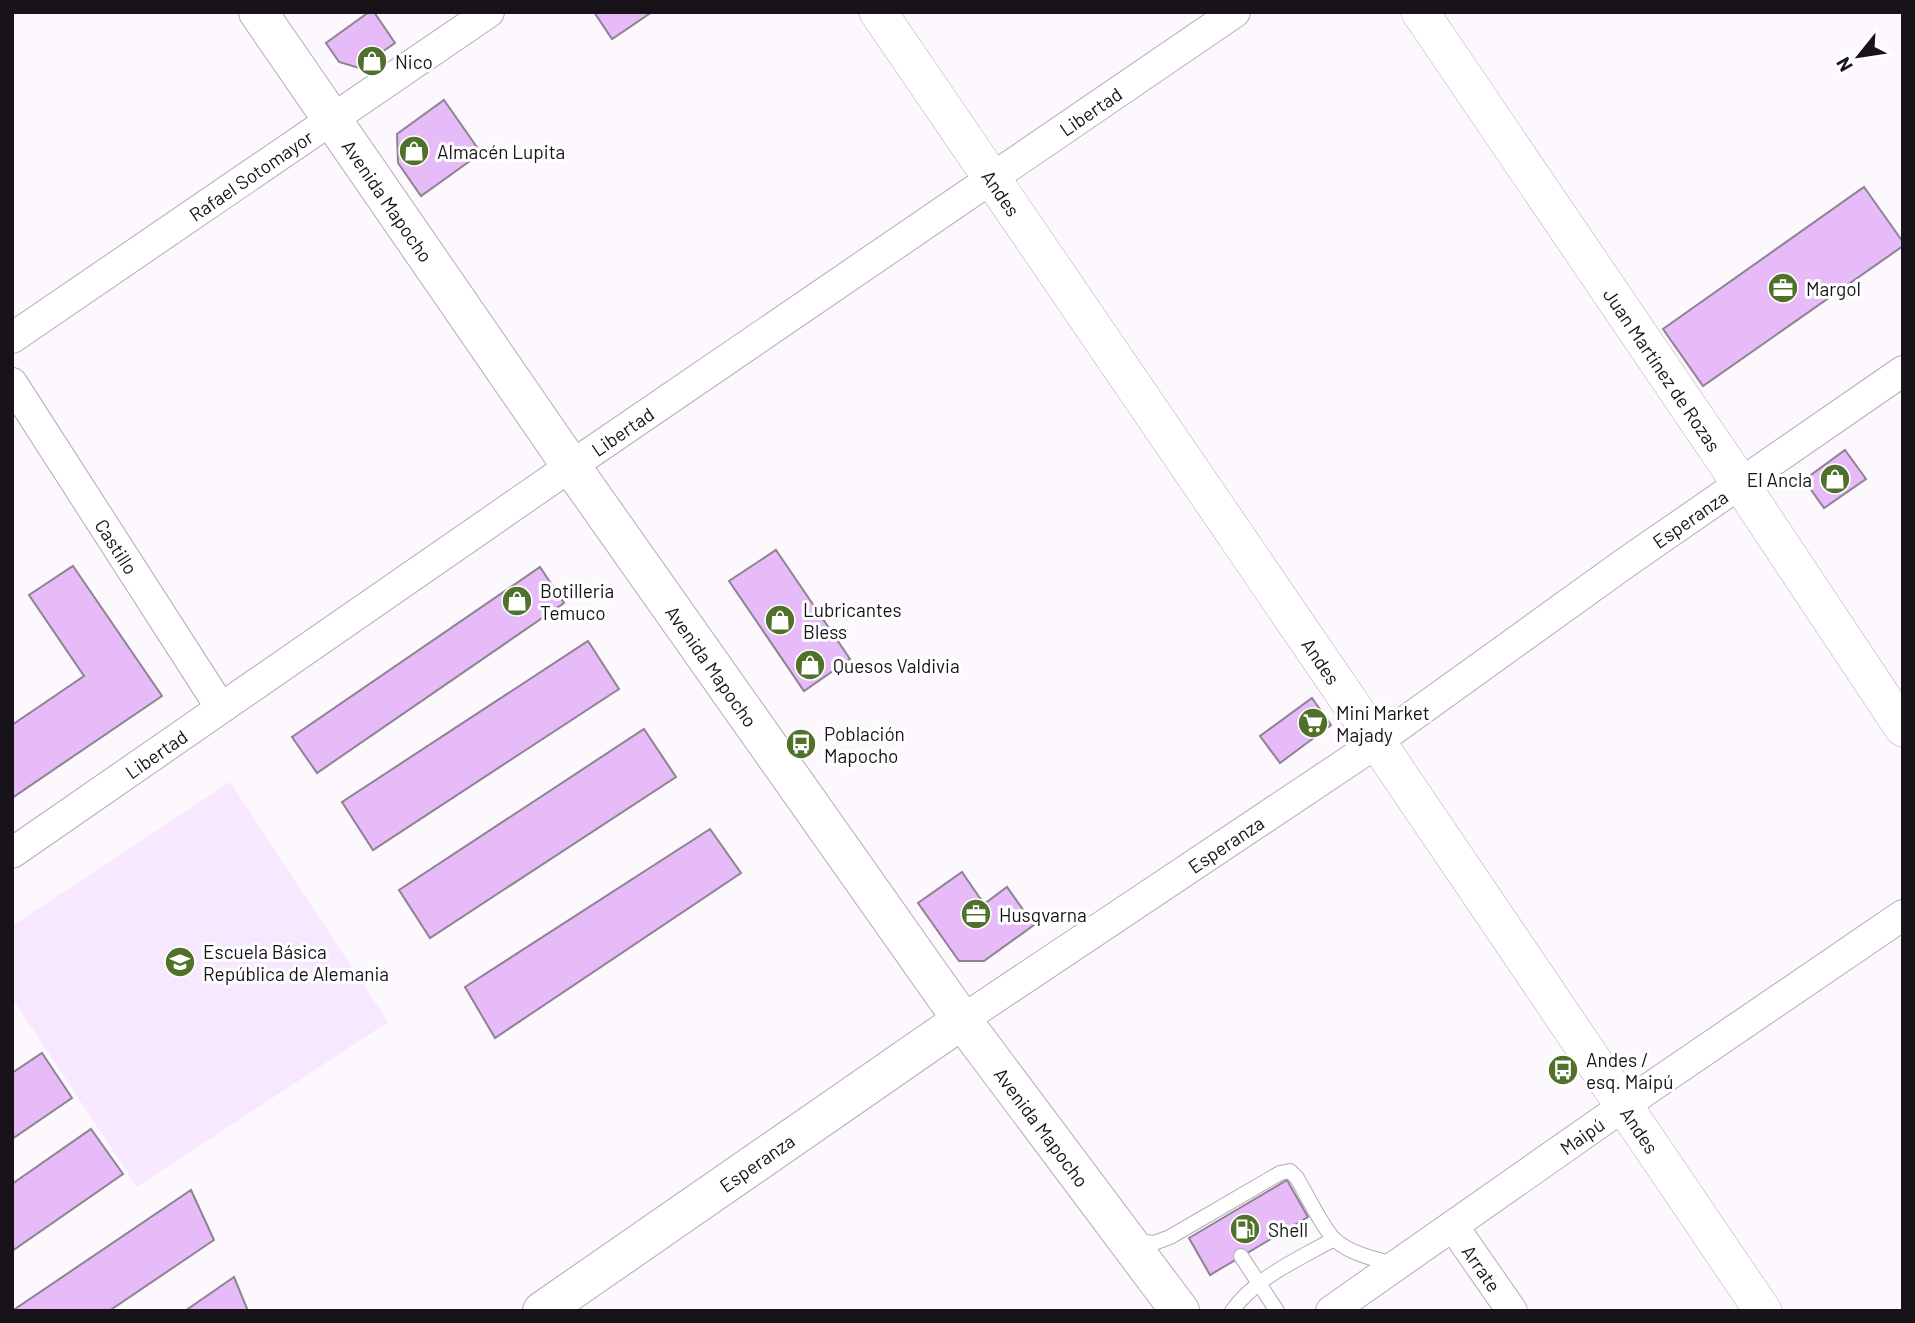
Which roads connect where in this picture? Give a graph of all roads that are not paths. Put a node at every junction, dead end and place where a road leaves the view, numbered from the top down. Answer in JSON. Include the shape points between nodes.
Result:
{"nodes":[{"id":1,"x":258,"y":12,"type":"edge"},
{"id":2,"x":489,"y":12,"type":"edge"},
{"id":3,"x":878,"y":12,"type":"edge"},
{"id":4,"x":1235,"y":12,"type":"edge"},
{"id":5,"x":1420,"y":12,"type":"edge"},
{"id":6,"x":332,"y":118,"type":"junction"},
{"id":7,"x":991,"y":181,"type":"junction"},
{"id":8,"x":12,"y":338,"type":"edge"},
{"id":9,"x":1903,"y":371,"type":"edge"},
{"id":10,"x":12,"y":383,"type":"edge"},
{"id":11,"x":571,"y":466,"type":"junction"},
{"id":12,"x":1740,"y":483,"type":"junction"},
{"id":13,"x":221,"y":708,"type":"junction"},
{"id":14,"x":1903,"y":728,"type":"edge"},
{"id":15,"x":1377,"y":741,"type":"junction"},
{"id":16,"x":12,"y":853,"type":"edge"},
{"id":17,"x":1903,"y":915,"type":"edge"},
{"id":18,"x":962,"y":1020,"type":"junction"},
{"id":19,"x":1623,"y":1107,"type":"junction"},
{"id":20,"x":1452,"y":1226,"type":"junction"},
{"id":21,"x":1125,"y":1237,"type":"junction"},
{"id":22,"x":1334,"y":1239,"type":"junction"},
{"id":23,"x":1241,"y":1256,"type":"dead end"},
{"id":24,"x":1398,"y":1264,"type":"junction"},
{"id":25,"x":1259,"y":1283,"type":"junction"},
{"id":26,"x":542,"y":1311,"type":"edge"},
{"id":27,"x":1180,"y":1311,"type":"edge"},
{"id":28,"x":1232,"y":1311,"type":"edge"},
{"id":29,"x":1277,"y":1311,"type":"edge"},
{"id":30,"x":1331,"y":1311,"type":"edge"},
{"id":31,"x":1512,"y":1311,"type":"edge"},
{"id":32,"x":1763,"y":1311,"type":"edge"}],
"edges":[{"from":1,"to":6,"type":"main road","name":"Avenida Mapocho"},
{"from":2,"to":6,"type":"street","name":"Rafael Sotomayor"},
{"from":3,"to":7,"type":"street","name":"Andes"},
{"from":4,"to":7,"type":"street","name":"Libertad"},
{"from":5,"to":12,"type":"street","name":"Juan Martínez de Rozas"},
{"from":6,"to":8,"type":"street","name":"Rafael Sotomayor"},
{"from":6,"to":11,"type":"main road","name":"Avenida Mapocho"},
{"from":7,"to":11,"type":"street","name":"Libertad"},
{"from":7,"to":15,"type":"street","name":"Andes"},
{"from":9,"to":12,"type":"street","name":"Esperanza"},
{"from":10,"to":13,"type":"street","name":"Castillo"},
{"from":11,"to":13,"type":"street","name":"Libertad"},
{"from":11,"to":18,"type":"main road","name":"Avenida Mapocho"},
{"from":12,"to":14,"type":"street","name":"Juan Martínez de Rozas"},
{"from":12,"to":15,"type":"street","name":"Esperanza"},
{"from":13,"to":16,"type":"street","name":"Libertad"},
{"from":15,"to":18,"type":"street","name":"Esperanza"},
{"from":15,"to":19,"type":"street","name":"Andes"},
{"from":17,"to":19,"type":"street","name":"Maipú"},
{"from":18,"to":21,"type":"main road","name":"Avenida Mapocho"},
{"from":18,"to":26,"type":"main road","name":"Esperanza"},
{"from":19,"to":20,"type":"street","name":"Maipú"},
{"from":19,"to":32,"type":"street","name":"Andes"},
{"from":20,"to":24,"type":"street","name":"Maipú"},
{"from":20,"to":31,"type":"street","name":"Arrate"},
{"from":21,"to":22,"type":"lane","via":[[1141,1243],[1170,1237],[1216,1217],[1280,1172],[1290,1171]]},
{"from":21,"to":27,"type":"main road","name":"Avenida Mapocho"},
{"from":22,"to":24,"type":"lane","via":[[1353,1251]]},
{"from":22,"to":25,"type":"lane"},
{"from":23,"to":25,"type":"lane"},
{"from":24,"to":30,"type":"street","name":"Maipú"},
{"from":25,"to":28,"type":"lane"},
{"from":25,"to":29,"type":"lane"}]}
